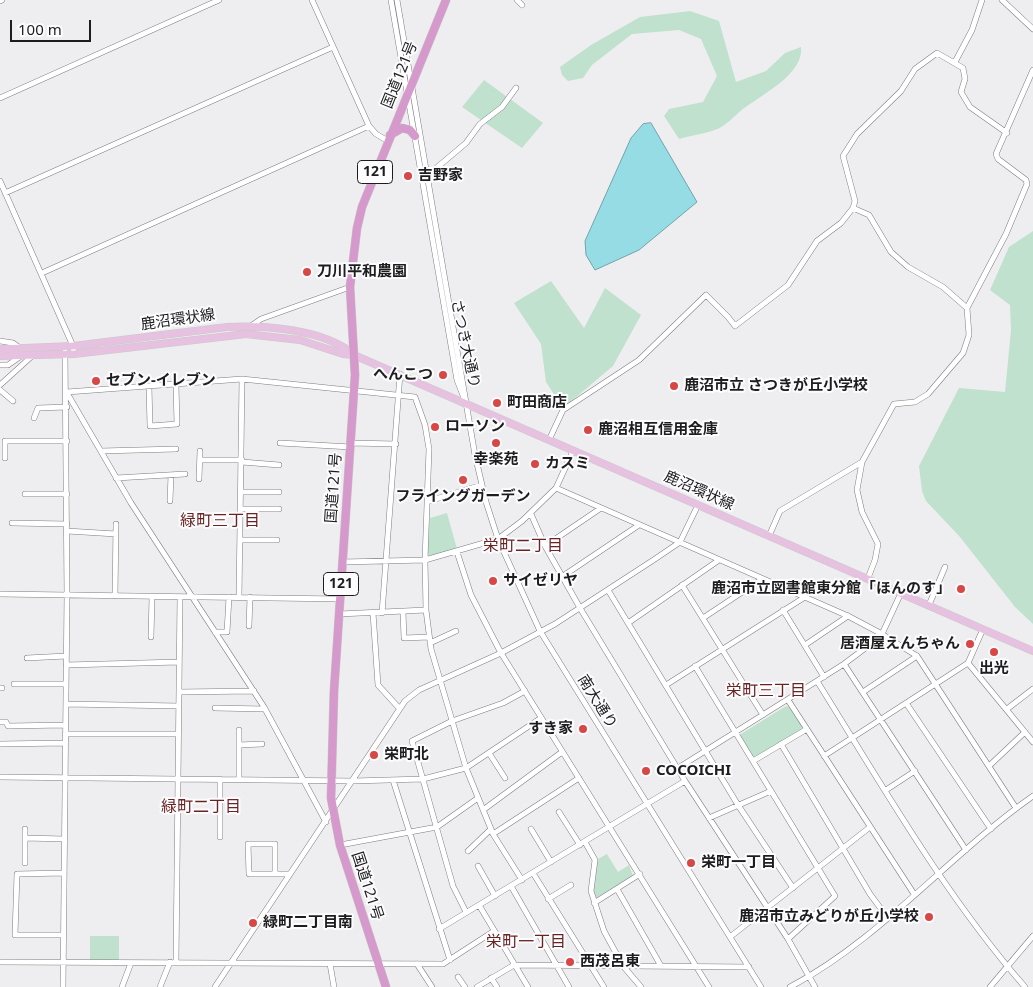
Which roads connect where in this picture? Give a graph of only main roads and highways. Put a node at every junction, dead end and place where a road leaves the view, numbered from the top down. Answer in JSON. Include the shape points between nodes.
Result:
{"nodes":[{"id":1,"x":446,"y":0,"type":"edge"},
{"id":2,"x":415,"y":136,"type":"road end"},
{"id":3,"x":389,"y":138,"type":"junction"},
{"id":4,"x":0,"y":349,"type":"edge"},
{"id":5,"x":21,"y":352,"type":"junction"},
{"id":6,"x":354,"y":355,"type":"junction"},
{"id":7,"x":0,"y":356,"type":"edge"},
{"id":8,"x":1033,"y":651,"type":"edge"},
{"id":9,"x":386,"y":987,"type":"edge"}],
"edges":[{"from":1,"to":3,"type":"highway","name":"国道121号","number":"121"},
{"from":2,"to":3,"type":"highway","via":[[402,128]]},
{"from":3,"to":6,"type":"highway","name":"国道121号","number":"121","via":[[357,228],[350,288]]},
{"from":4,"to":5,"type":"main road","name":"鹿沼環状線"},
{"from":5,"to":6,"type":"main road","name":"鹿沼環状線","via":[[32,356],[65,355],[246,334],[300,340]]},
{"from":5,"to":6,"type":"main road","name":"鹿沼環状線","via":[[251,326],[308,335],[344,346]]},
{"from":5,"to":7,"type":"main road","name":"鹿沼環状線"},
{"from":6,"to":8,"type":"main road","name":"鹿沼環状線"},
{"from":6,"to":9,"type":"highway","name":"国道121号","number":"121","via":[[355,389],[334,691],[332,813]]}]}
